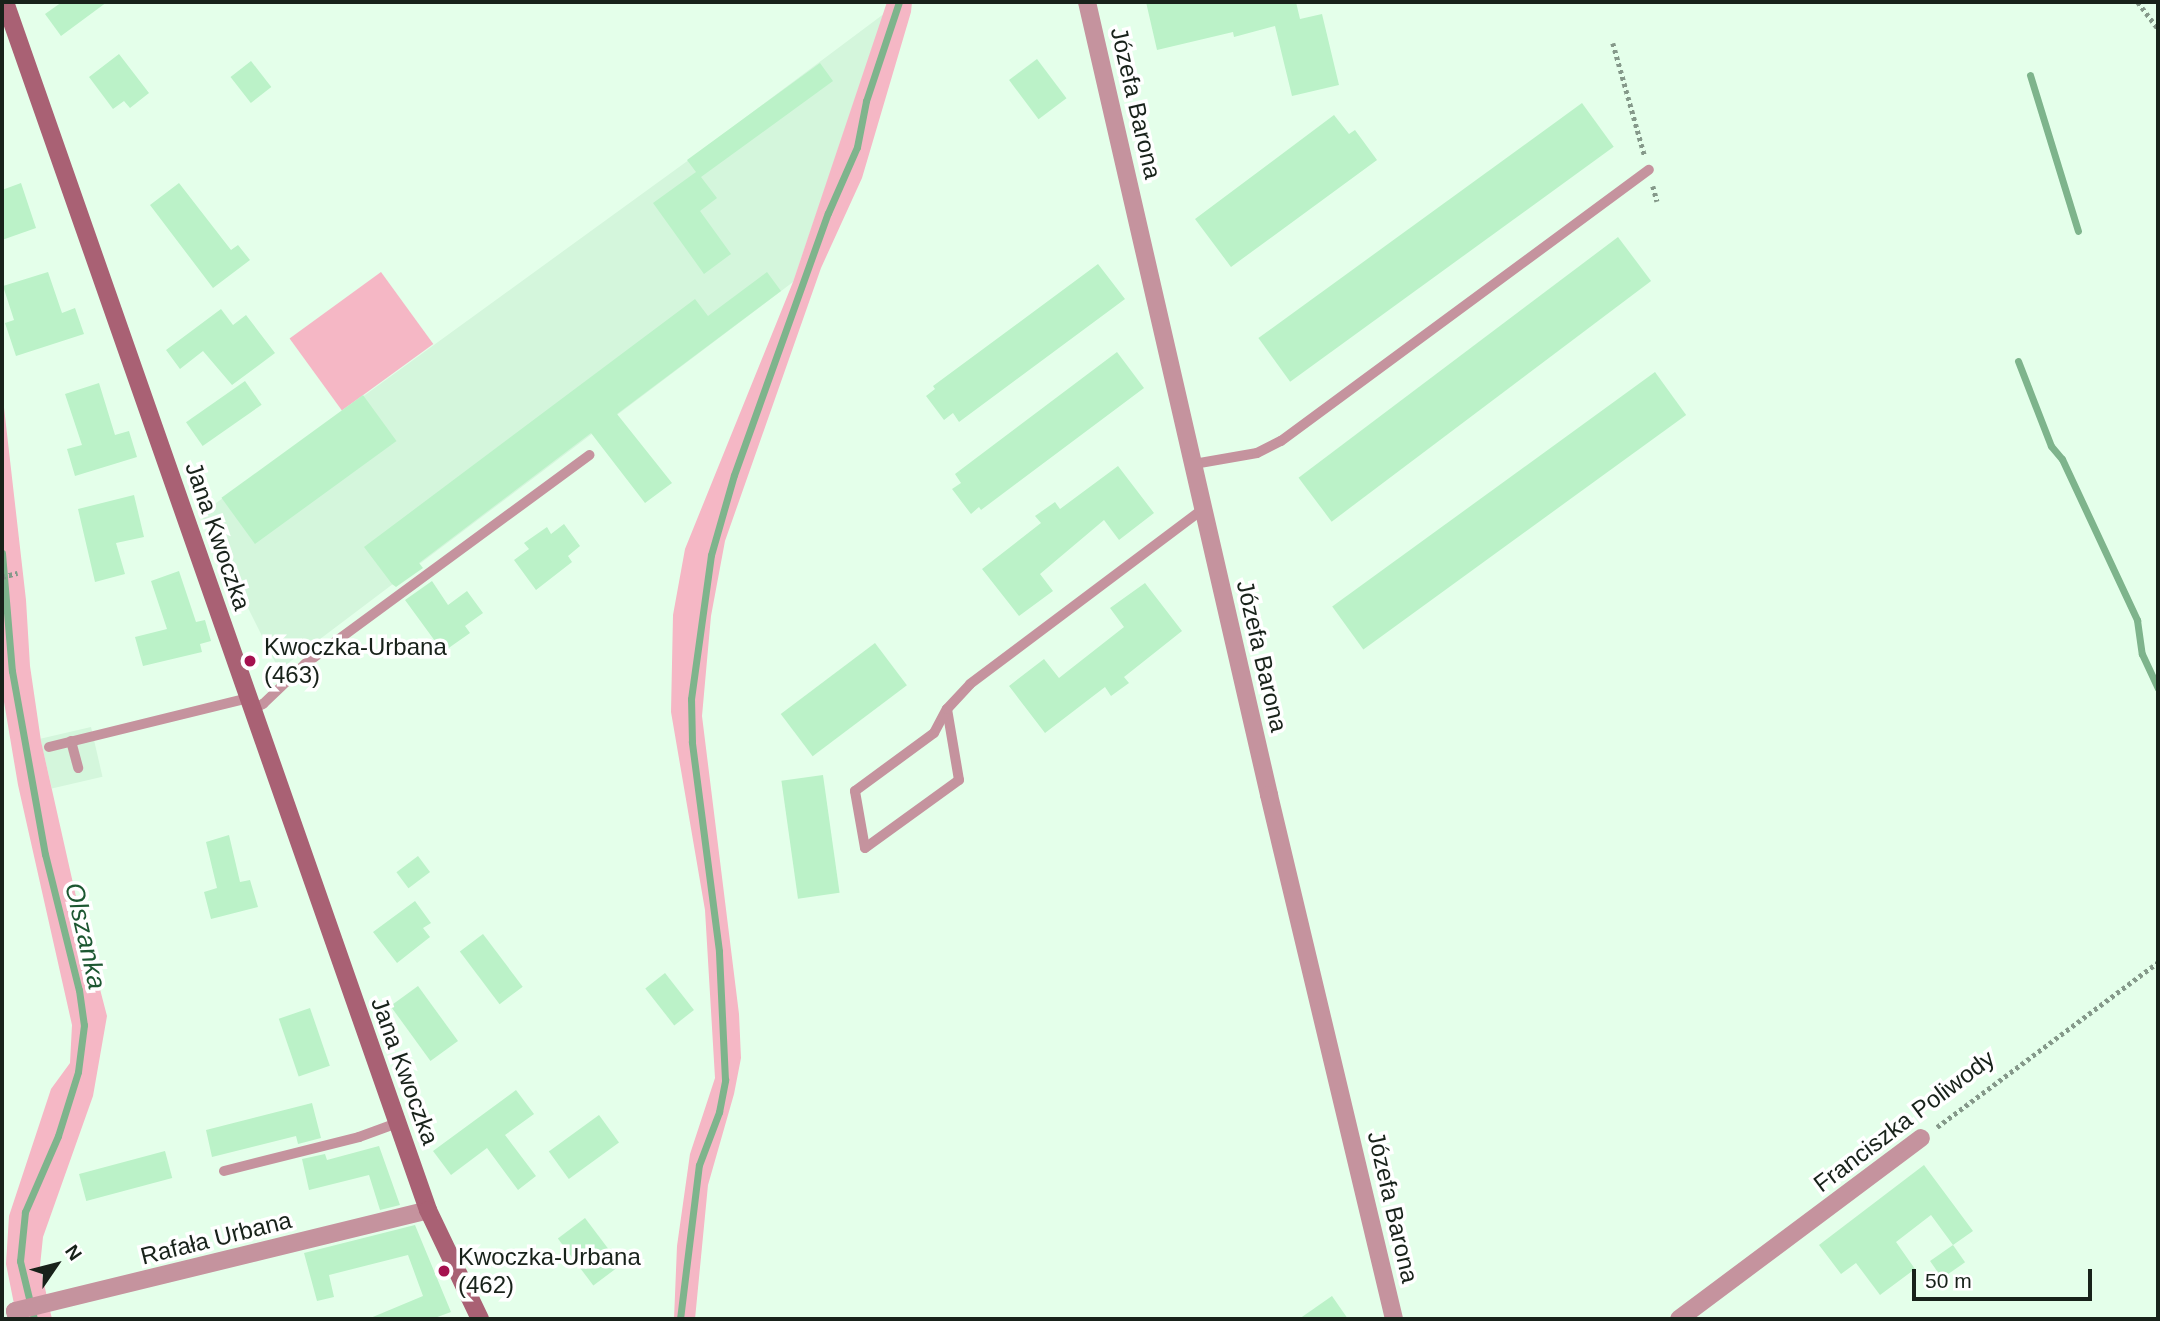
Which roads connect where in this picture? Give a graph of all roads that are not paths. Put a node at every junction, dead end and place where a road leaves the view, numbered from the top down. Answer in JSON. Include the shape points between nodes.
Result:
{"nodes":[{"id":1,"x":5,"y":2,"type":"edge"},
{"id":2,"x":1087,"y":2,"type":"edge"},
{"id":3,"x":1649,"y":170,"type":"road end"},
{"id":4,"x":589,"y":455,"type":"dead end"},
{"id":5,"x":1194,"y":464,"type":"junction"},
{"id":6,"x":1204,"y":508,"type":"junction"},
{"id":7,"x":250,"y":704,"type":"junction"},
{"id":8,"x":947,"y":709,"type":"junction"},
{"id":9,"x":71,"y":741,"type":"junction"},
{"id":10,"x":49,"y":747,"type":"dead end"},
{"id":11,"x":78,"y":768,"type":"dead end"},
{"id":12,"x":397,"y":1123,"type":"junction"},
{"id":13,"x":1921,"y":1138,"type":"road end"},
{"id":14,"x":224,"y":1171,"type":"dead end"},
{"id":15,"x":428,"y":1210,"type":"junction"},
{"id":16,"x":16,"y":1315,"type":"edge"},
{"id":17,"x":480,"y":1319,"type":"edge"},
{"id":18,"x":1394,"y":1319,"type":"edge"},
{"id":19,"x":1679,"y":1319,"type":"edge"}],
"edges":[{"from":1,"to":7,"type":"street","name":"Jana Kwoczka"},
{"from":2,"to":5,"type":"street","name":"Józefa Barona"},
{"from":3,"to":5,"type":"lane","via":[[1281,441],[1257,453]]},
{"from":4,"to":7,"type":"lane","via":[[306,664],[263,704]]},
{"from":5,"to":6,"type":"street","name":"Józefa Barona"},
{"from":6,"to":8,"type":"lane","via":[[970,684]]},
{"from":6,"to":18,"type":"street","name":"Józefa Barona"},
{"from":7,"to":9,"type":"lane"},
{"from":7,"to":12,"type":"street","name":"Jana Kwoczka"},
{"from":8,"to":8,"type":"lane","via":[[959,780],[865,848],[855,792],[934,733]]},
{"from":9,"to":10,"type":"lane"},
{"from":9,"to":11,"type":"lane"},
{"from":12,"to":14,"type":"lane"},
{"from":12,"to":15,"type":"street","name":"Jana Kwoczka"},
{"from":13,"to":19,"type":"street","name":"Franciszka Poliwody"},
{"from":15,"to":16,"type":"street","name":"Rafała Urbana"},
{"from":15,"to":17,"type":"street","name":"Jana Kwoczka"}]}
